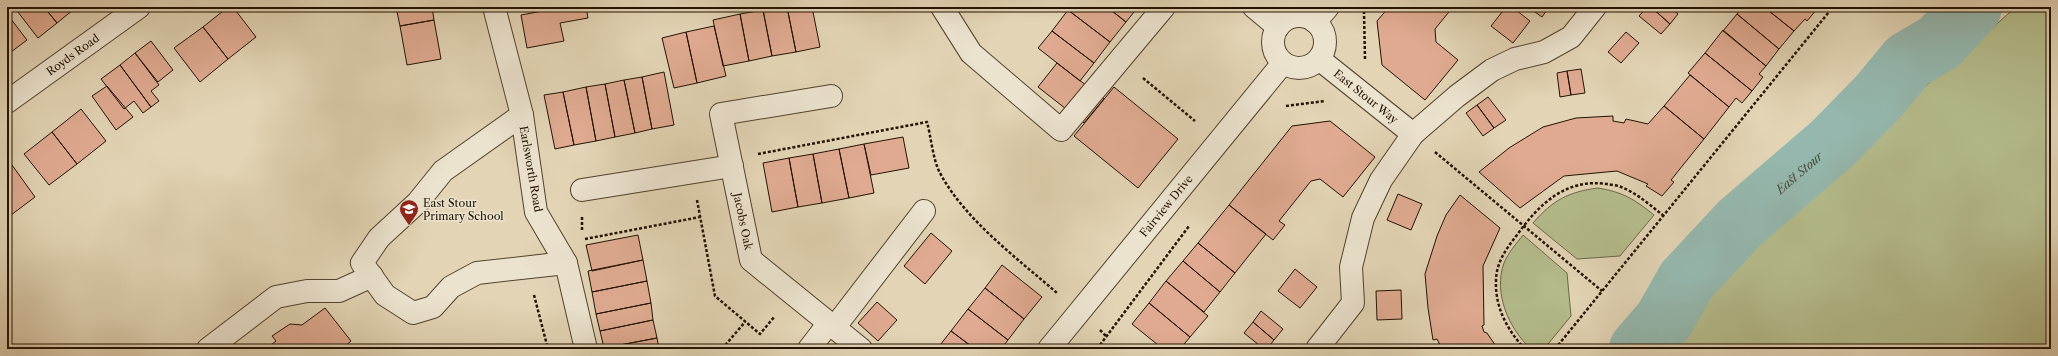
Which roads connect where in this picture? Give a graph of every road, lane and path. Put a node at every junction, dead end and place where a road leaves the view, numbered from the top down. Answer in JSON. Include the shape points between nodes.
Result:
{"nodes":[{"id":1,"x":139,"y":7,"type":"edge"},
{"id":2,"x":494,"y":7,"type":"edge"},
{"id":3,"x":942,"y":7,"type":"edge"},
{"id":4,"x":1164,"y":7,"type":"edge"},
{"id":5,"x":1254,"y":7,"type":"edge"},
{"id":6,"x":1368,"y":7,"type":"edge"},
{"id":7,"x":1595,"y":7,"type":"edge"},
{"id":8,"x":1833,"y":7,"type":"edge"},
{"id":9,"x":1322,"y":15,"type":"edge"},
{"id":10,"x":1278,"y":27,"type":"junction"},
{"id":11,"x":1124,"y":56,"type":"junction"},
{"id":12,"x":1319,"y":59,"type":"junction"},
{"id":13,"x":1283,"y":62,"type":"junction"},
{"id":14,"x":1357,"y":89,"type":"junction"},
{"id":15,"x":831,"y":96,"type":"dead end"},
{"id":16,"x":7,"y":102,"type":"edge"},
{"id":17,"x":1278,"y":107,"type":"dead end"},
{"id":18,"x":522,"y":115,"type":"junction"},
{"id":19,"x":1195,"y":121,"type":"dead end"},
{"id":20,"x":1413,"y":134,"type":"junction"},
{"id":21,"x":732,"y":166,"type":"junction"},
{"id":22,"x":582,"y":190,"type":"dead end"},
{"id":23,"x":924,"y":211,"type":"dead end"},
{"id":24,"x":1664,"y":216,"type":"junction"},
{"id":25,"x":700,"y":217,"type":"dead end"},
{"id":26,"x":1193,"y":222,"type":"dead end"},
{"id":27,"x":1523,"y":226,"type":"junction"},
{"id":28,"x":583,"y":239,"type":"dead end"},
{"id":29,"x":566,"y":263,"type":"junction"},
{"id":30,"x":372,"y":276,"type":"junction"},
{"id":31,"x":1602,"y":291,"type":"junction"},
{"id":32,"x":745,"y":322,"type":"dead end"},
{"id":33,"x":832,"y":325,"type":"junction"},
{"id":34,"x":208,"y":349,"type":"edge"},
{"id":35,"x":586,"y":349,"type":"edge"},
{"id":36,"x":722,"y":349,"type":"edge"},
{"id":37,"x":809,"y":349,"type":"edge"},
{"id":38,"x":861,"y":349,"type":"edge"},
{"id":39,"x":1049,"y":349,"type":"edge"},
{"id":40,"x":1097,"y":349,"type":"edge"},
{"id":41,"x":1316,"y":349,"type":"edge"},
{"id":42,"x":1525,"y":349,"type":"edge"},
{"id":43,"x":1555,"y":349,"type":"edge"}],
"edges":[{"from":1,"to":16,"type":"street","name":"Royds Road"},
{"from":2,"to":18,"type":"street","name":"Earlsworth Road"},
{"from":3,"to":11,"type":"street","via":[[971,53],[1061,130]]},
{"from":4,"to":11,"type":"street"},
{"from":5,"to":10,"type":"street"},
{"from":6,"to":14,"type":"path","via":[[1364,12],[1365,69]]},
{"from":7,"to":20,"type":"street","via":[[1571,37],[1544,52],[1515,59],[1492,70]]},
{"from":8,"to":24,"type":"path"},
{"from":9,"to":10,"type":"street","via":[[1292,17]]},
{"from":9,"to":12,"type":"street","via":[[1323,52]]},
{"from":10,"to":13,"type":"street","via":[[1273,42],[1277,57]]},
{"from":11,"to":19,"type":"path"},
{"from":12,"to":13,"type":"street","via":[[1306,67],[1298,68]]},
{"from":12,"to":14,"type":"street","name":"East Stour Way"},
{"from":13,"to":39,"type":"street","name":"Fairview Drive"},
{"from":14,"to":17,"type":"path","via":[[1345,98]]},
{"from":14,"to":20,"type":"street","name":"East Stour Way"},
{"from":15,"to":21,"type":"street","name":"Jacobs Oak","via":[[721,114]]},
{"from":18,"to":29,"type":"street","name":"Earlsworth Road","via":[[536,212]]},
{"from":18,"to":30,"type":"street","via":[[444,171],[418,202],[379,238],[362,263]]},
{"from":20,"to":27,"type":"path"},
{"from":20,"to":41,"type":"street","via":[[1381,180],[1363,218],[1351,267],[1353,303]]},
{"from":21,"to":22,"type":"street"},
{"from":21,"to":33,"type":"street","name":"Jacobs Oak","via":[[751,260]]},
{"from":23,"to":33,"type":"street"},
{"from":24,"to":27,"type":"path","via":[[1636,194],[1620,186],[1582,183],[1565,188],[1549,198]]},
{"from":24,"to":31,"type":"path"},
{"from":25,"to":28,"type":"path"},
{"from":26,"to":40,"type":"path"},
{"from":27,"to":31,"type":"path"},
{"from":27,"to":42,"type":"path","via":[[1499,262],[1496,298],[1501,316],[1515,339]]},
{"from":29,"to":30,"type":"street","via":[[477,273],[451,287],[433,307],[413,313],[385,296]]},
{"from":29,"to":35,"type":"street","name":"Earlsworth Road"},
{"from":30,"to":34,"type":"street","via":[[339,291],[307,291],[276,297]]},
{"from":31,"to":43,"type":"path"},
{"from":32,"to":36,"type":"path"},
{"from":33,"to":37,"type":"street"},
{"from":33,"to":38,"type":"street","name":"Jacobs Oak"}]}
